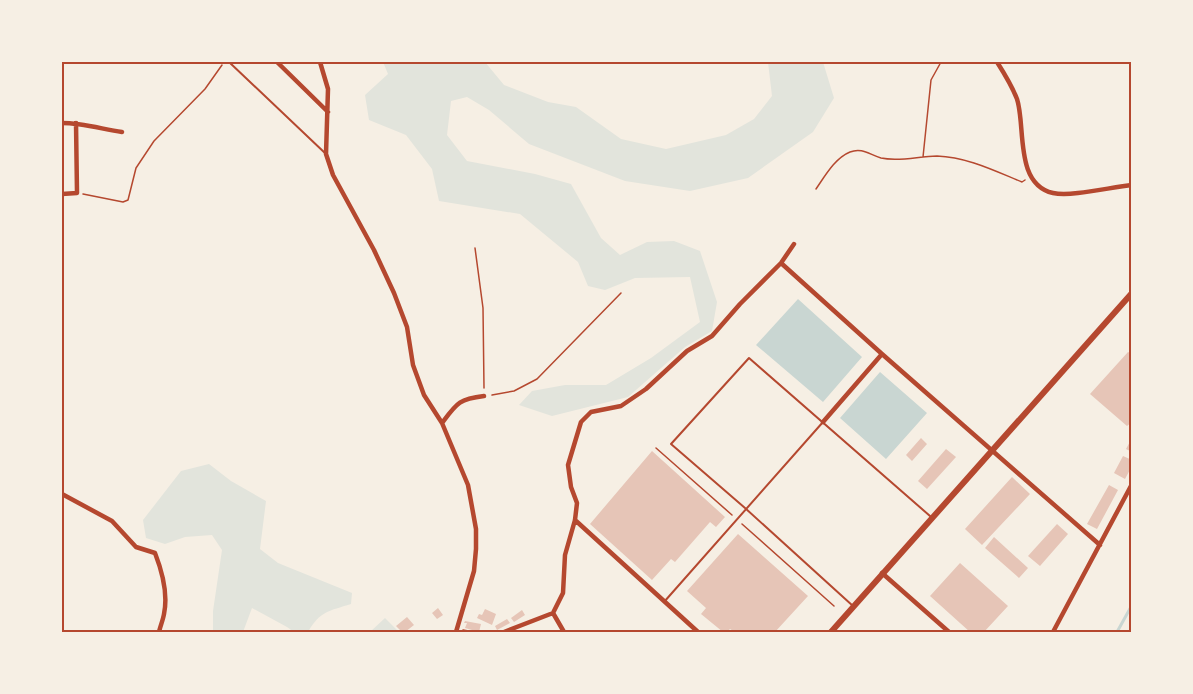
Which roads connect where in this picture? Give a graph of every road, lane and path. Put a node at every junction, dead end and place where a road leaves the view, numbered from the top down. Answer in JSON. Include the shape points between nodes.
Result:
{"nodes":[{"id":1,"x":224,"y":62,"type":"edge"},
{"id":2,"x":230,"y":62,"type":"edge"},
{"id":3,"x":277,"y":62,"type":"edge"},
{"id":4,"x":320,"y":62,"type":"edge"},
{"id":5,"x":941,"y":62,"type":"edge"},
{"id":6,"x":997,"y":62,"type":"edge"},
{"id":7,"x":328,"y":111,"type":"junction"},
{"id":8,"x":62,"y":123,"type":"edge"},
{"id":9,"x":76,"y":123,"type":"junction"},
{"id":10,"x":122,"y":132,"type":"dead end"},
{"id":11,"x":326,"y":154,"type":"junction"},
{"id":12,"x":922,"y":158,"type":"junction"},
{"id":13,"x":1030,"y":177,"type":"junction"},
{"id":14,"x":1131,"y":185,"type":"edge"},
{"id":15,"x":816,"y":189,"type":"dead end"},
{"id":16,"x":77,"y":193,"type":"junction"},
{"id":17,"x":62,"y":194,"type":"edge"},
{"id":18,"x":794,"y":244,"type":"dead end"},
{"id":19,"x":475,"y":248,"type":"dead end"},
{"id":20,"x":781,"y":263,"type":"junction"},
{"id":21,"x":621,"y":293,"type":"dead end"},
{"id":22,"x":1131,"y":293,"type":"edge"},
{"id":23,"x":882,"y":354,"type":"junction"},
{"id":24,"x":484,"y":396,"type":"junction"},
{"id":25,"x":823,"y":422,"type":"junction"},
{"id":26,"x":442,"y":423,"type":"junction"},
{"id":27,"x":656,"y":448,"type":"dead end"},
{"id":28,"x":991,"y":450,"type":"junction"},
{"id":29,"x":1131,"y":484,"type":"edge"},
{"id":30,"x":62,"y":494,"type":"edge"},
{"id":31,"x":745,"y":508,"type":"junction"},
{"id":32,"x":932,"y":518,"type":"junction"},
{"id":33,"x":736,"y":519,"type":"junction"},
{"id":34,"x":574,"y":520,"type":"junction"},
{"id":35,"x":1100,"y":545,"type":"junction"},
{"id":36,"x":882,"y":573,"type":"junction"},
{"id":37,"x":664,"y":602,"type":"junction"},
{"id":38,"x":834,"y":606,"type":"dead end"},
{"id":39,"x":854,"y":606,"type":"junction"},
{"id":40,"x":553,"y":613,"type":"junction"},
{"id":41,"x":457,"y":631,"type":"edge"},
{"id":42,"x":159,"y":633,"type":"edge"},
{"id":43,"x":474,"y":633,"type":"edge"},
{"id":44,"x":504,"y":633,"type":"edge"},
{"id":45,"x":564,"y":633,"type":"edge"},
{"id":46,"x":698,"y":633,"type":"edge"},
{"id":47,"x":831,"y":633,"type":"edge"},
{"id":48,"x":949,"y":633,"type":"edge"},
{"id":49,"x":1053,"y":633,"type":"edge"}],
"edges":[{"from":1,"to":16,"type":"path","via":[[205,90],[154,141],[136,168],[128,200]]},
{"from":2,"to":11,"type":"lane"},
{"from":3,"to":7,"type":"street"},
{"from":4,"to":7,"type":"street","via":[[328,89]]},
{"from":5,"to":12,"type":"path","via":[[931,80]]},
{"from":6,"to":13,"type":"street","via":[[1017,100]]},
{"from":7,"to":11,"type":"street"},
{"from":8,"to":9,"type":"street"},
{"from":9,"to":10,"type":"street"},
{"from":9,"to":16,"type":"street"},
{"from":11,"to":26,"type":"street","via":[[394,293],[424,395]]},
{"from":12,"to":13,"type":"path","via":[[971,161],[1022,182]]},
{"from":12,"to":15,"type":"path","via":[[882,158],[864,150],[853,151],[841,157]]},
{"from":13,"to":14,"type":"street","via":[[1054,194]]},
{"from":16,"to":17,"type":"street"},
{"from":18,"to":20,"type":"street"},
{"from":19,"to":24,"type":"path","via":[[483,308]]},
{"from":20,"to":23,"type":"street"},
{"from":20,"to":34,"type":"street","via":[[712,336],[687,351],[646,389],[621,406],[591,412],[581,422],[568,465],[577,503]]},
{"from":21,"to":24,"type":"path","via":[[537,379],[514,391]]},
{"from":22,"to":28,"type":"street"},
{"from":23,"to":25,"type":"street"},
{"from":23,"to":28,"type":"street"},
{"from":24,"to":26,"type":"street","via":[[466,398],[454,406]]},
{"from":25,"to":31,"type":"lane"},
{"from":25,"to":31,"type":"lane","via":[[749,358],[671,444]]},
{"from":25,"to":32,"type":"lane"},
{"from":26,"to":41,"type":"street","via":[[468,485],[476,529],[474,571]]},
{"from":27,"to":33,"type":"path"},
{"from":28,"to":32,"type":"street"},
{"from":28,"to":35,"type":"street"},
{"from":29,"to":35,"type":"street"},
{"from":30,"to":42,"type":"street","via":[[112,521],[136,547],[156,553],[165,614]]},
{"from":31,"to":33,"type":"lane"},
{"from":31,"to":39,"type":"lane"},
{"from":32,"to":36,"type":"street"},
{"from":33,"to":37,"type":"lane"},
{"from":33,"to":38,"type":"path"},
{"from":34,"to":37,"type":"street"},
{"from":34,"to":40,"type":"street","via":[[565,555],[563,592]]},
{"from":35,"to":49,"type":"street"},
{"from":36,"to":39,"type":"street"},
{"from":36,"to":48,"type":"street"},
{"from":37,"to":46,"type":"street"},
{"from":39,"to":47,"type":"street"},
{"from":40,"to":44,"type":"street"},
{"from":40,"to":45,"type":"street"},
{"from":41,"to":43,"type":"path"}]}
